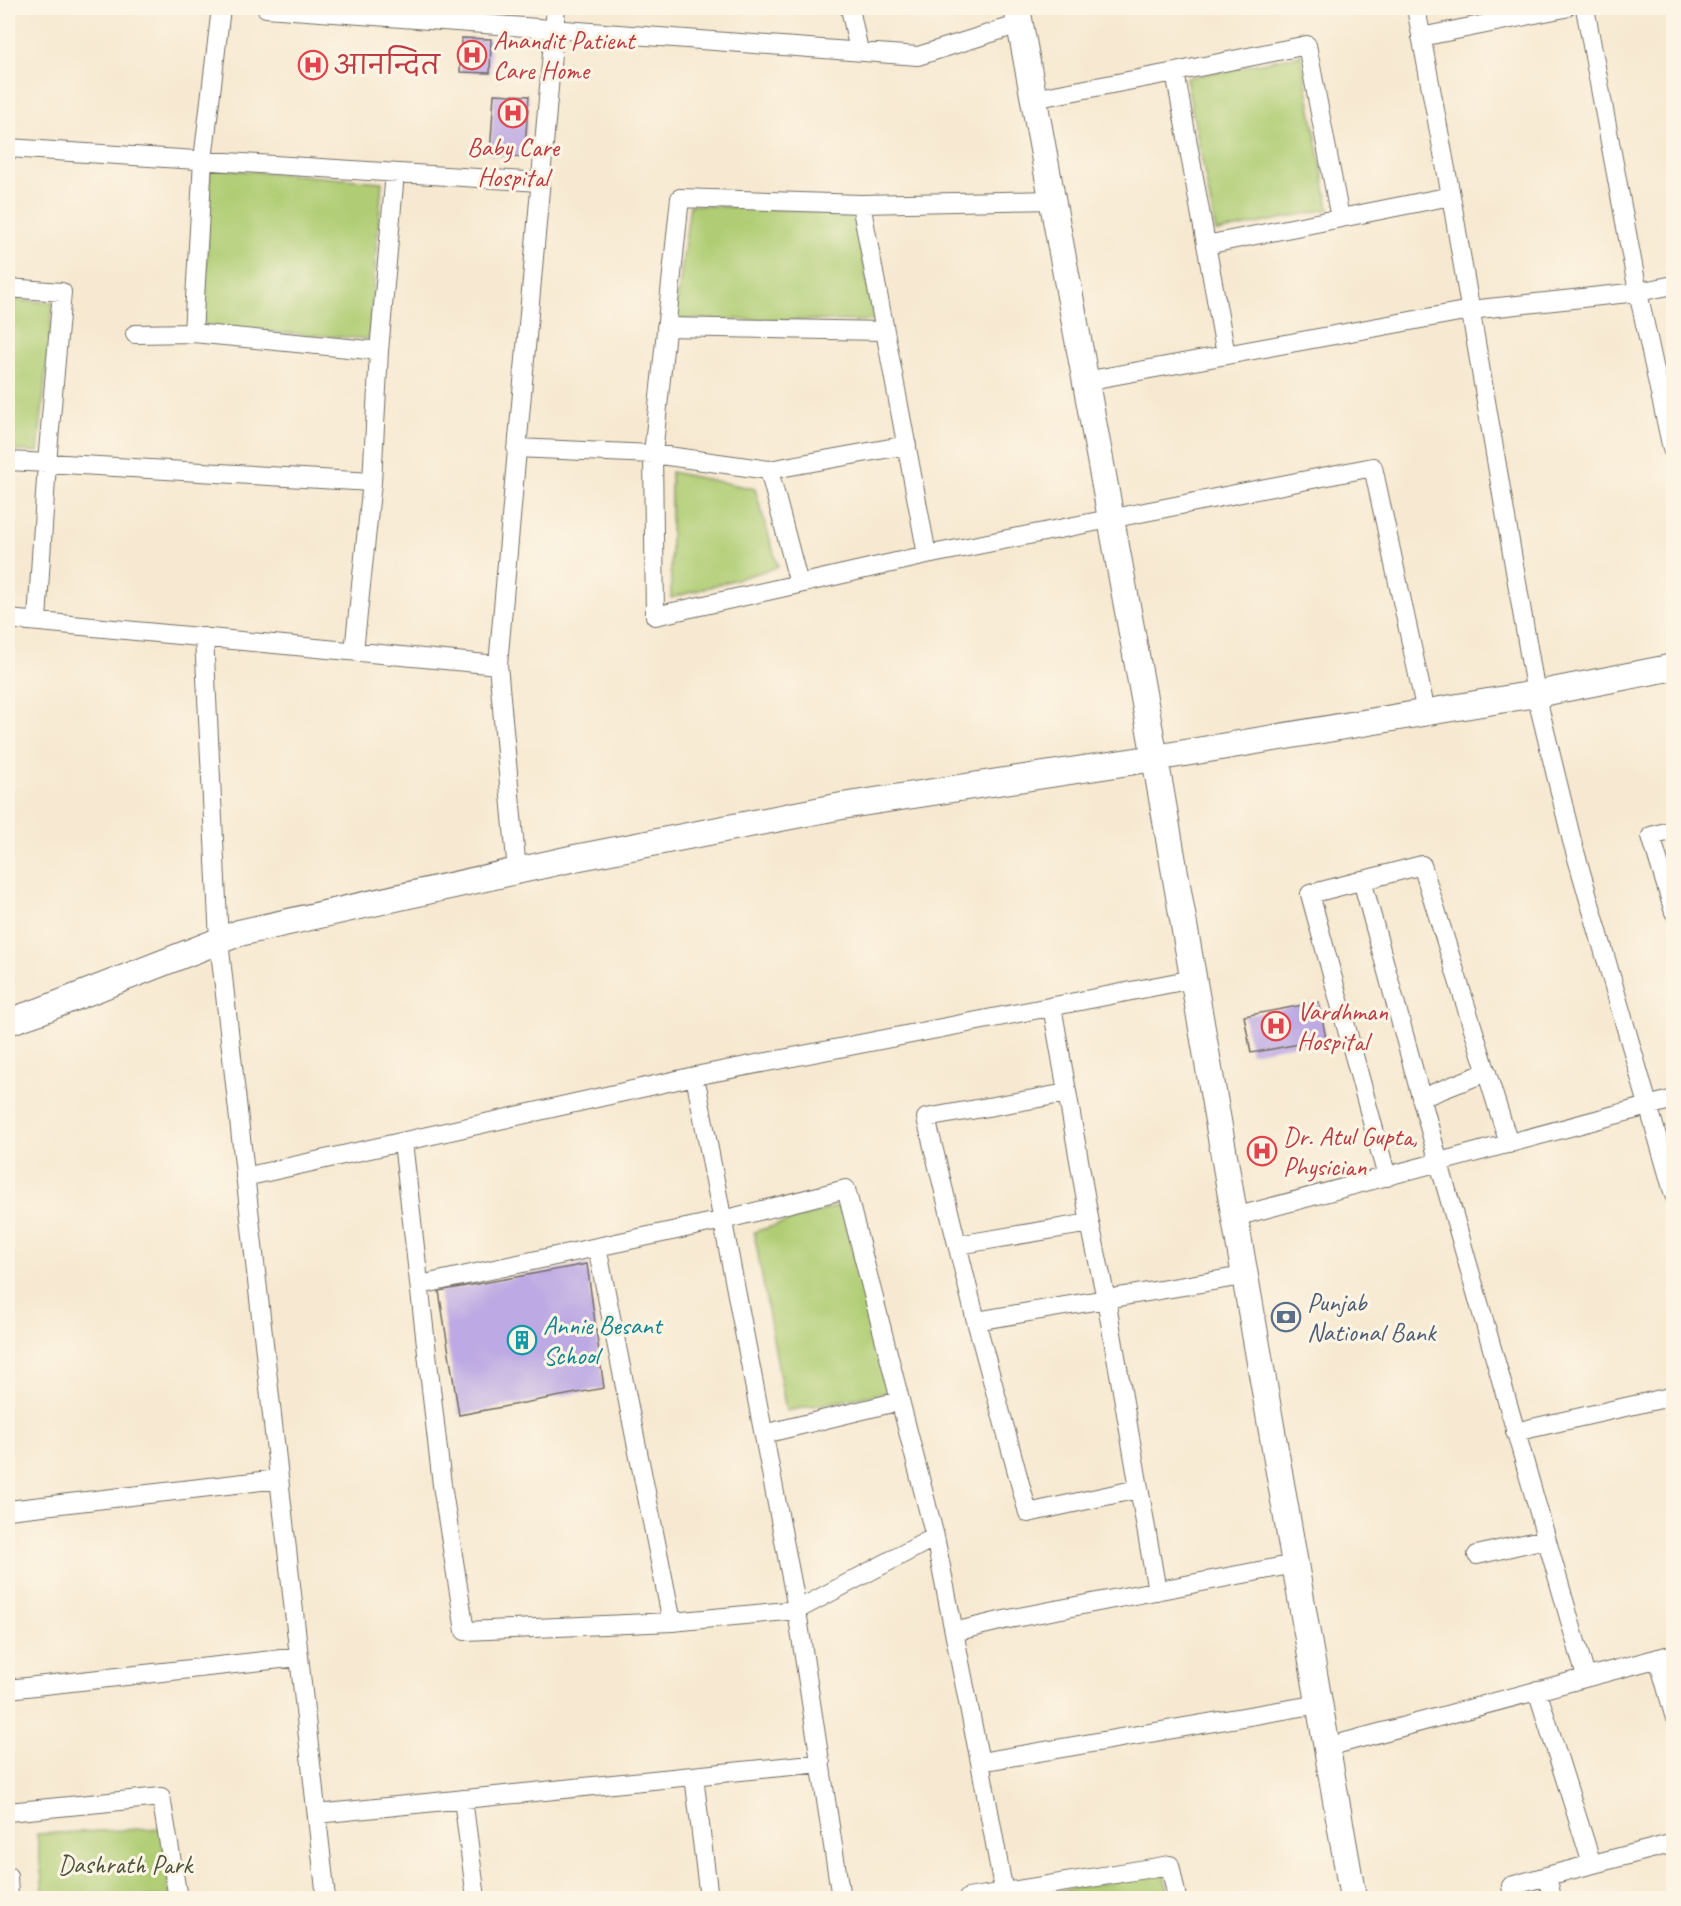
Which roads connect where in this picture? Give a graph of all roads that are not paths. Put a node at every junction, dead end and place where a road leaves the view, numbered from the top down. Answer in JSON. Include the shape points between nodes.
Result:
{"nodes":[{"id":1,"x":221,"y":8,"type":"edge"},
{"id":2,"x":266,"y":8,"type":"edge"},
{"id":3,"x":556,"y":8,"type":"edge"},
{"id":4,"x":850,"y":8,"type":"edge"},
{"id":5,"x":1416,"y":8,"type":"edge"},
{"id":6,"x":1565,"y":8,"type":"edge"},
{"id":7,"x":1585,"y":8,"type":"edge"},
{"id":8,"x":400,"y":12,"type":"edge"},
{"id":9,"x":1018,"y":16,"type":"edge"},
{"id":10,"x":555,"y":29,"type":"junction"},
{"id":11,"x":1421,"y":37,"type":"junction"},
{"id":12,"x":860,"y":51,"type":"junction"},
{"id":13,"x":1175,"y":72,"type":"junction"},
{"id":14,"x":1034,"y":99,"type":"junction"},
{"id":15,"x":8,"y":148,"type":"edge"},
{"id":16,"x":203,"y":160,"type":"junction"},
{"id":17,"x":395,"y":173,"type":"junction"},
{"id":18,"x":539,"y":182,"type":"junction"},
{"id":19,"x":1451,"y":196,"type":"junction"},
{"id":20,"x":1052,"y":200,"type":"junction"},
{"id":21,"x":861,"y":204,"type":"junction"},
{"id":22,"x":1340,"y":218,"type":"junction"},
{"id":23,"x":1206,"y":245,"type":"junction"},
{"id":24,"x":1674,"y":285,"type":"edge"},
{"id":25,"x":8,"y":288,"type":"edge"},
{"id":26,"x":1638,"y":292,"type":"junction"},
{"id":27,"x":1470,"y":310,"type":"junction"},
{"id":28,"x":666,"y":327,"type":"junction"},
{"id":29,"x":885,"y":331,"type":"junction"},
{"id":30,"x":193,"y":333,"type":"junction"},
{"id":31,"x":135,"y":334,"type":"dead end"},
{"id":32,"x":378,"y":351,"type":"junction"},
{"id":33,"x":1226,"y":355,"type":"junction"},
{"id":34,"x":1085,"y":381,"type":"junction"},
{"id":35,"x":907,"y":445,"type":"junction"},
{"id":36,"x":516,"y":448,"type":"junction"},
{"id":37,"x":1673,"y":452,"type":"edge"},
{"id":38,"x":653,"y":454,"type":"junction"},
{"id":39,"x":8,"y":461,"type":"edge"},
{"id":40,"x":47,"y":463,"type":"junction"},
{"id":41,"x":769,"y":470,"type":"junction"},
{"id":42,"x":372,"y":482,"type":"junction"},
{"id":43,"x":1111,"y":519,"type":"junction"},
{"id":44,"x":927,"y":555,"type":"junction"},
{"id":45,"x":799,"y":584,"type":"junction"},
{"id":46,"x":8,"y":619,"type":"edge"},
{"id":47,"x":37,"y":620,"type":"junction"},
{"id":48,"x":204,"y":637,"type":"junction"},
{"id":49,"x":354,"y":651,"type":"junction"},
{"id":50,"x":498,"y":665,"type":"junction"},
{"id":51,"x":1674,"y":667,"type":"edge"},
{"id":52,"x":1536,"y":694,"type":"junction"},
{"id":53,"x":1426,"y":712,"type":"junction"},
{"id":54,"x":1155,"y":758,"type":"junction"},
{"id":55,"x":1674,"y":830,"type":"edge"},
{"id":56,"x":517,"y":871,"type":"junction"},
{"id":57,"x":1362,"y":880,"type":"junction"},
{"id":58,"x":1674,"y":912,"type":"edge"},
{"id":59,"x":219,"y":941,"type":"junction"},
{"id":60,"x":1193,"y":979,"type":"junction"},
{"id":61,"x":1052,"y":1006,"type":"junction"},
{"id":62,"x":8,"y":1022,"type":"edge"},
{"id":63,"x":1487,"y":1072,"type":"junction"},
{"id":64,"x":695,"y":1076,"type":"junction"},
{"id":65,"x":1067,"y":1093,"type":"junction"},
{"id":66,"x":1421,"y":1098,"type":"junction"},
{"id":67,"x":1674,"y":1099,"type":"edge"},
{"id":68,"x":1648,"y":1106,"type":"junction"},
{"id":69,"x":404,"y":1142,"type":"junction"},
{"id":70,"x":1509,"y":1144,"type":"junction"},
{"id":71,"x":1439,"y":1163,"type":"junction"},
{"id":72,"x":1387,"y":1177,"type":"junction"},
{"id":73,"x":245,"y":1178,"type":"junction"},
{"id":74,"x":1674,"y":1195,"type":"edge"},
{"id":75,"x":1235,"y":1217,"type":"junction"},
{"id":76,"x":723,"y":1220,"type":"junction"},
{"id":77,"x":1090,"y":1223,"type":"junction"},
{"id":78,"x":958,"y":1245,"type":"junction"},
{"id":79,"x":597,"y":1247,"type":"junction"},
{"id":80,"x":1244,"y":1276,"type":"junction"},
{"id":81,"x":420,"y":1285,"type":"junction"},
{"id":82,"x":1106,"y":1299,"type":"junction"},
{"id":83,"x":976,"y":1321,"type":"junction"},
{"id":84,"x":1674,"y":1396,"type":"edge"},
{"id":85,"x":900,"y":1401,"type":"junction"},
{"id":86,"x":1515,"y":1432,"type":"junction"},
{"id":87,"x":764,"y":1434,"type":"junction"},
{"id":88,"x":279,"y":1479,"type":"junction"},
{"id":89,"x":1138,"y":1489,"type":"junction"},
{"id":90,"x":8,"y":1510,"type":"edge"},
{"id":91,"x":935,"y":1538,"type":"junction"},
{"id":92,"x":1545,"y":1539,"type":"junction"},
{"id":93,"x":1477,"y":1555,"type":"dead end"},
{"id":94,"x":1295,"y":1564,"type":"junction"},
{"id":95,"x":1157,"y":1591,"type":"junction"},
{"id":96,"x":797,"y":1610,"type":"junction"},
{"id":97,"x":672,"y":1622,"type":"junction"},
{"id":98,"x":954,"y":1632,"type":"junction"},
{"id":99,"x":1666,"y":1656,"type":"edge"},
{"id":100,"x":299,"y":1657,"type":"junction"},
{"id":101,"x":1586,"y":1677,"type":"junction"},
{"id":102,"x":8,"y":1689,"type":"edge"},
{"id":103,"x":1537,"y":1690,"type":"junction"},
{"id":104,"x":1319,"y":1704,"type":"junction"},
{"id":105,"x":1674,"y":1715,"type":"edge"},
{"id":106,"x":1327,"y":1747,"type":"junction"},
{"id":107,"x":980,"y":1762,"type":"junction"},
{"id":108,"x":820,"y":1763,"type":"junction"},
{"id":109,"x":694,"y":1776,"type":"junction"},
{"id":110,"x":463,"y":1799,"type":"junction"},
{"id":111,"x":8,"y":1812,"type":"edge"},
{"id":112,"x":316,"y":1814,"type":"junction"},
{"id":113,"x":1674,"y":1843,"type":"edge"},
{"id":114,"x":1592,"y":1864,"type":"junction"},
{"id":115,"x":8,"y":1876,"type":"edge"},
{"id":116,"x":1547,"y":1876,"type":"junction"},
{"id":117,"x":1010,"y":1894,"type":"edge"},
{"id":118,"x":9,"y":1899,"type":"edge"},
{"id":119,"x":178,"y":1899,"type":"edge"},
{"id":120,"x":326,"y":1899,"type":"edge"},
{"id":121,"x":476,"y":1899,"type":"edge"},
{"id":122,"x":709,"y":1899,"type":"edge"},
{"id":123,"x":841,"y":1899,"type":"edge"},
{"id":124,"x":968,"y":1899,"type":"edge"},
{"id":125,"x":1177,"y":1899,"type":"edge"},
{"id":126,"x":1353,"y":1899,"type":"edge"},
{"id":127,"x":1514,"y":1899,"type":"edge"},
{"id":128,"x":1552,"y":1899,"type":"edge"}],
"edges":[{"from":1,"to":16,"type":"street"},
{"from":2,"to":8,"type":"street"},
{"from":3,"to":10,"type":"street"},
{"from":4,"to":12,"type":"street"},
{"from":5,"to":11,"type":"street"},
{"from":6,"to":11,"type":"street"},
{"from":7,"to":26,"type":"street"},
{"from":8,"to":10,"type":"street"},
{"from":9,"to":12,"type":"street","via":[[918,56]]},
{"from":9,"to":14,"type":"street"},
{"from":10,"to":12,"type":"street"},
{"from":10,"to":18,"type":"street"},
{"from":11,"to":19,"type":"street"},
{"from":13,"to":14,"type":"street"},
{"from":13,"to":22,"type":"street","via":[[1307,45]]},
{"from":13,"to":23,"type":"street"},
{"from":14,"to":20,"type":"street"},
{"from":15,"to":16,"type":"street"},
{"from":16,"to":17,"type":"street"},
{"from":16,"to":30,"type":"street"},
{"from":17,"to":18,"type":"street"},
{"from":17,"to":32,"type":"street"},
{"from":18,"to":36,"type":"street"},
{"from":19,"to":22,"type":"street"},
{"from":19,"to":27,"type":"street"},
{"from":20,"to":21,"type":"street"},
{"from":20,"to":34,"type":"street"},
{"from":21,"to":28,"type":"street","via":[[680,198]]},
{"from":21,"to":29,"type":"street"},
{"from":22,"to":23,"type":"street"},
{"from":23,"to":33,"type":"street"},
{"from":24,"to":26,"type":"street"},
{"from":25,"to":40,"type":"street","via":[[62,292]]},
{"from":26,"to":27,"type":"street"},
{"from":26,"to":37,"type":"street"},
{"from":27,"to":33,"type":"street"},
{"from":27,"to":52,"type":"street"},
{"from":28,"to":29,"type":"street"},
{"from":28,"to":38,"type":"street"},
{"from":29,"to":35,"type":"street"},
{"from":30,"to":31,"type":"street"},
{"from":30,"to":32,"type":"street"},
{"from":32,"to":42,"type":"street"},
{"from":33,"to":34,"type":"street"},
{"from":34,"to":43,"type":"street"},
{"from":35,"to":41,"type":"street"},
{"from":35,"to":44,"type":"street"},
{"from":36,"to":38,"type":"street"},
{"from":36,"to":50,"type":"street"},
{"from":38,"to":41,"type":"street"},
{"from":38,"to":45,"type":"street","via":[[655,616]]},
{"from":39,"to":40,"type":"street"},
{"from":40,"to":42,"type":"street"},
{"from":40,"to":47,"type":"street"},
{"from":41,"to":45,"type":"street"},
{"from":42,"to":49,"type":"street"},
{"from":43,"to":44,"type":"street"},
{"from":43,"to":53,"type":"street","via":[[1373,467]]},
{"from":43,"to":54,"type":"street"},
{"from":44,"to":45,"type":"street"},
{"from":46,"to":47,"type":"street"},
{"from":47,"to":48,"type":"street"},
{"from":48,"to":49,"type":"street"},
{"from":48,"to":59,"type":"street"},
{"from":49,"to":50,"type":"street"},
{"from":50,"to":56,"type":"street"},
{"from":51,"to":52,"type":"street"},
{"from":52,"to":53,"type":"street"},
{"from":52,"to":68,"type":"street","via":[[1572,841]]},
{"from":53,"to":54,"type":"street"},
{"from":54,"to":56,"type":"street","via":[[842,806]]},
{"from":54,"to":60,"type":"street"},
{"from":55,"to":58,"type":"street","via":[[1651,836]]},
{"from":56,"to":59,"type":"street","via":[[239,933]]},
{"from":57,"to":63,"type":"street","via":[[1422,865]]},
{"from":57,"to":66,"type":"street"},
{"from":57,"to":72,"type":"street","via":[[1310,894]]},
{"from":59,"to":62,"type":"street"},
{"from":59,"to":73,"type":"street"},
{"from":60,"to":61,"type":"street"},
{"from":60,"to":75,"type":"street"},
{"from":61,"to":64,"type":"street"},
{"from":61,"to":65,"type":"street"},
{"from":63,"to":66,"type":"street"},
{"from":63,"to":70,"type":"street"},
{"from":64,"to":69,"type":"street"},
{"from":64,"to":76,"type":"street"},
{"from":65,"to":77,"type":"street"},
{"from":65,"to":78,"type":"street","via":[[926,1118]]},
{"from":66,"to":71,"type":"street"},
{"from":67,"to":68,"type":"street"},
{"from":68,"to":70,"type":"street"},
{"from":68,"to":74,"type":"street"},
{"from":69,"to":73,"type":"street"},
{"from":69,"to":81,"type":"street"},
{"from":70,"to":71,"type":"street"},
{"from":71,"to":72,"type":"street"},
{"from":71,"to":86,"type":"street"},
{"from":72,"to":75,"type":"street"},
{"from":73,"to":88,"type":"street"},
{"from":75,"to":80,"type":"street"},
{"from":76,"to":79,"type":"street"},
{"from":76,"to":85,"type":"street","via":[[846,1189]]},
{"from":76,"to":87,"type":"street"},
{"from":77,"to":78,"type":"street"},
{"from":77,"to":82,"type":"street"},
{"from":78,"to":83,"type":"street"},
{"from":79,"to":81,"type":"street"},
{"from":79,"to":97,"type":"street"},
{"from":80,"to":82,"type":"street"},
{"from":80,"to":94,"type":"street"},
{"from":81,"to":97,"type":"street","via":[[442,1485],[465,1631]]},
{"from":82,"to":83,"type":"street"},
{"from":82,"to":89,"type":"street"},
{"from":83,"to":89,"type":"street","via":[[1028,1513]]},
{"from":84,"to":86,"type":"street"},
{"from":85,"to":87,"type":"street"},
{"from":85,"to":91,"type":"street"},
{"from":86,"to":92,"type":"street"},
{"from":87,"to":96,"type":"street"},
{"from":88,"to":90,"type":"street"},
{"from":88,"to":100,"type":"street"},
{"from":89,"to":95,"type":"street"},
{"from":91,"to":96,"type":"street"},
{"from":91,"to":98,"type":"street"},
{"from":92,"to":93,"type":"street"},
{"from":92,"to":101,"type":"street"},
{"from":94,"to":95,"type":"street"},
{"from":94,"to":104,"type":"street"},
{"from":95,"to":98,"type":"street"},
{"from":96,"to":97,"type":"street"},
{"from":96,"to":108,"type":"street"},
{"from":98,"to":107,"type":"street"},
{"from":99,"to":101,"type":"street"},
{"from":99,"to":105,"type":"street"},
{"from":100,"to":102,"type":"street"},
{"from":100,"to":112,"type":"street"},
{"from":101,"to":103,"type":"street"},
{"from":103,"to":106,"type":"street"},
{"from":103,"to":114,"type":"street"},
{"from":104,"to":106,"type":"street"},
{"from":104,"to":107,"type":"street"},
{"from":106,"to":126,"type":"street"},
{"from":107,"to":117,"type":"street"},
{"from":108,"to":109,"type":"street"},
{"from":108,"to":123,"type":"street"},
{"from":109,"to":110,"type":"street"},
{"from":109,"to":122,"type":"street"},
{"from":110,"to":112,"type":"street"},
{"from":110,"to":121,"type":"street"},
{"from":111,"to":119,"type":"street","via":[[161,1797]]},
{"from":112,"to":120,"type":"street"},
{"from":113,"to":114,"type":"street"},
{"from":114,"to":116,"type":"street"},
{"from":115,"to":118,"type":"street"},
{"from":116,"to":127,"type":"street","via":[[1511,1886]]},
{"from":116,"to":128,"type":"street"},
{"from":117,"to":124,"type":"street"},
{"from":117,"to":125,"type":"street","via":[[1170,1865]]}]}
